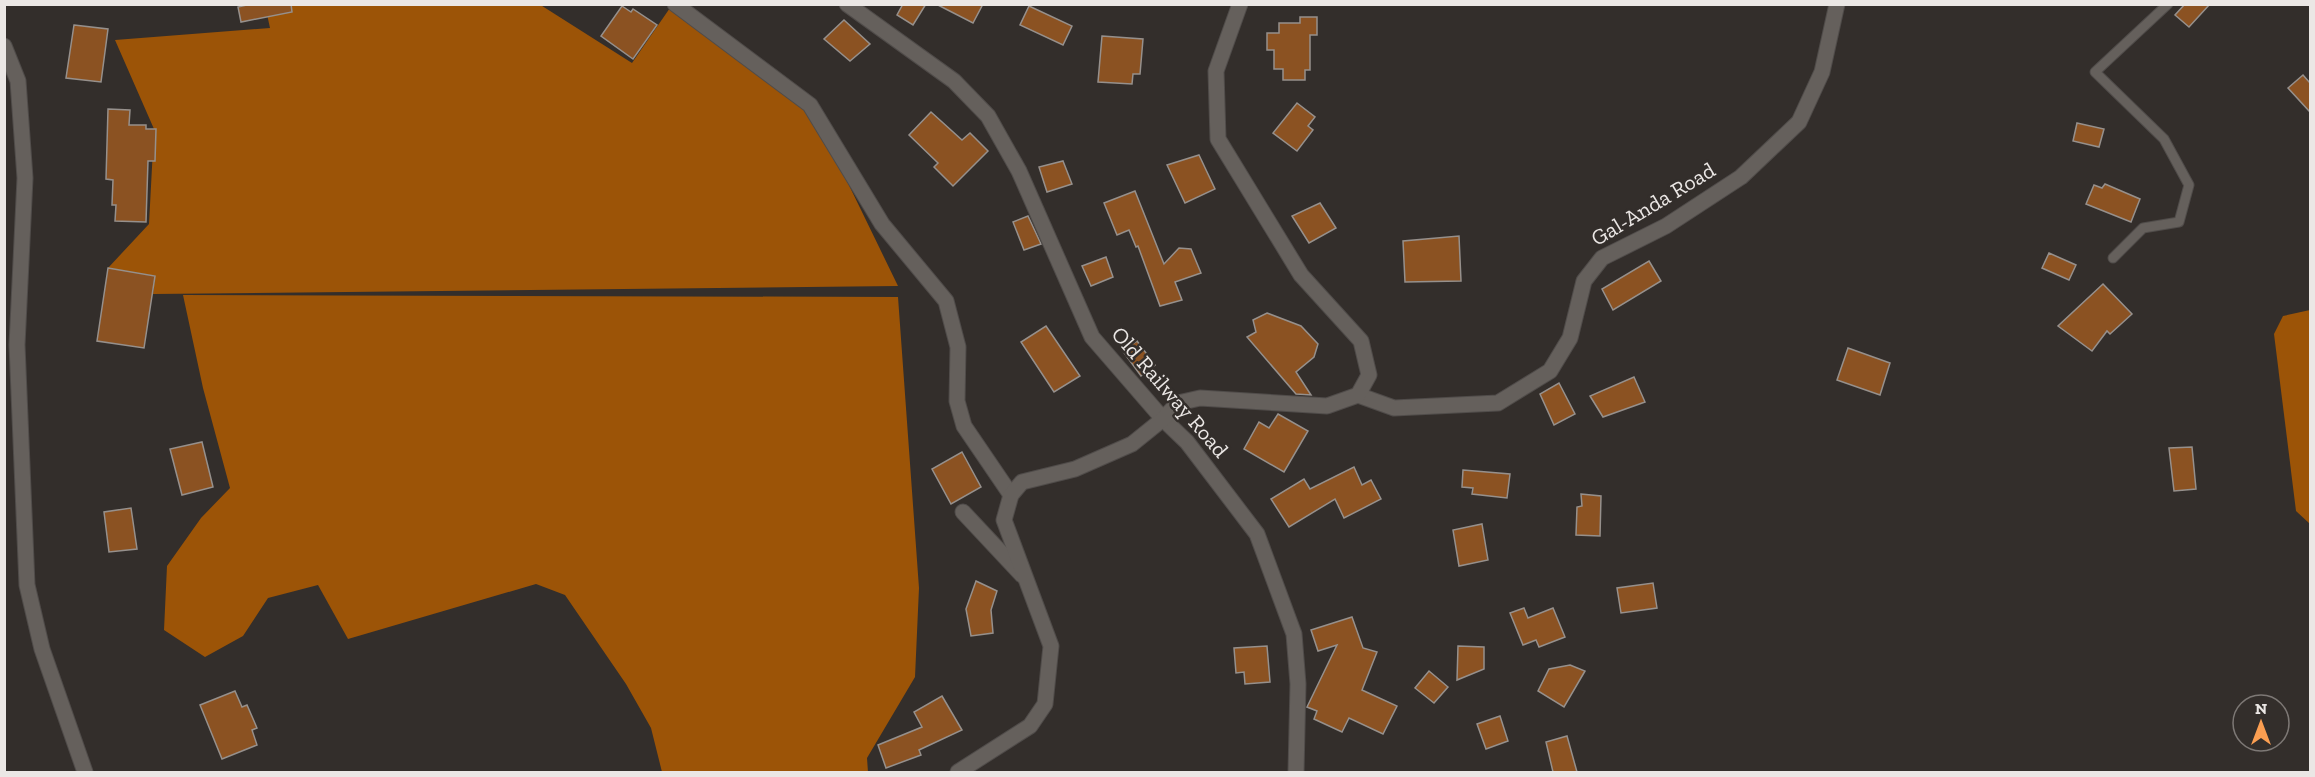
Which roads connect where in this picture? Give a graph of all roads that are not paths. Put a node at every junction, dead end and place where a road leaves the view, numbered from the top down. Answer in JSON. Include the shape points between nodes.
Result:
{"nodes":[{"id":1,"x":675,"y":4,"type":"edge"},
{"id":2,"x":847,"y":4,"type":"edge"},
{"id":3,"x":1240,"y":4,"type":"edge"},
{"id":4,"x":1837,"y":4,"type":"edge"},
{"id":5,"x":2168,"y":4,"type":"edge"},
{"id":6,"x":4,"y":46,"type":"edge"},
{"id":7,"x":2113,"y":258,"type":"dead end"},
{"id":8,"x":1358,"y":395,"type":"junction"},
{"id":9,"x":1163,"y":419,"type":"junction"},
{"id":10,"x":1011,"y":495,"type":"junction"},
{"id":11,"x":963,"y":512,"type":"dead end"},
{"id":12,"x":1028,"y":582,"type":"junction"},
{"id":13,"x":85,"y":772,"type":"edge"},
{"id":14,"x":958,"y":772,"type":"edge"},
{"id":15,"x":1296,"y":772,"type":"edge"}],
"edges":[{"from":1,"to":10,"type":"street","via":[[810,105],[882,224],[946,301],[958,347],[957,400],[964,426]]},
{"from":2,"to":9,"type":"street","name":"Old Railway Road","via":[[954,81],[988,116],[1019,171],[1092,337]]},
{"from":3,"to":8,"type":"street","via":[[1216,71],[1218,139],[1301,275],[1361,341],[1369,375]]},
{"from":4,"to":8,"type":"street","name":"Gal-Anda Road","via":[[1822,72],[1799,122],[1741,177],[1666,226],[1602,258],[1584,281],[1570,338],[1550,372],[1498,403],[1394,408]]},
{"from":5,"to":7,"type":"lane","via":[[2095,72],[2164,139],[2189,185],[2179,222],[2143,228]]},
{"from":6,"to":13,"type":"street","via":[[18,81],[25,178],[17,345],[27,585],[42,649]]},
{"from":8,"to":9,"type":"street","via":[[1327,406],[1200,398],[1178,403]]},
{"from":9,"to":10,"type":"street","via":[[1132,444],[1075,469],[1022,482]]},
{"from":9,"to":15,"type":"street","name":"Old Railway Road","via":[[1187,442],[1257,534],[1294,634],[1298,684]]},
{"from":10,"to":12,"type":"street","via":[[1004,520]]},
{"from":11,"to":12,"type":"street"},
{"from":12,"to":14,"type":"street","via":[[1051,646],[1045,704],[1030,726]]}]}
